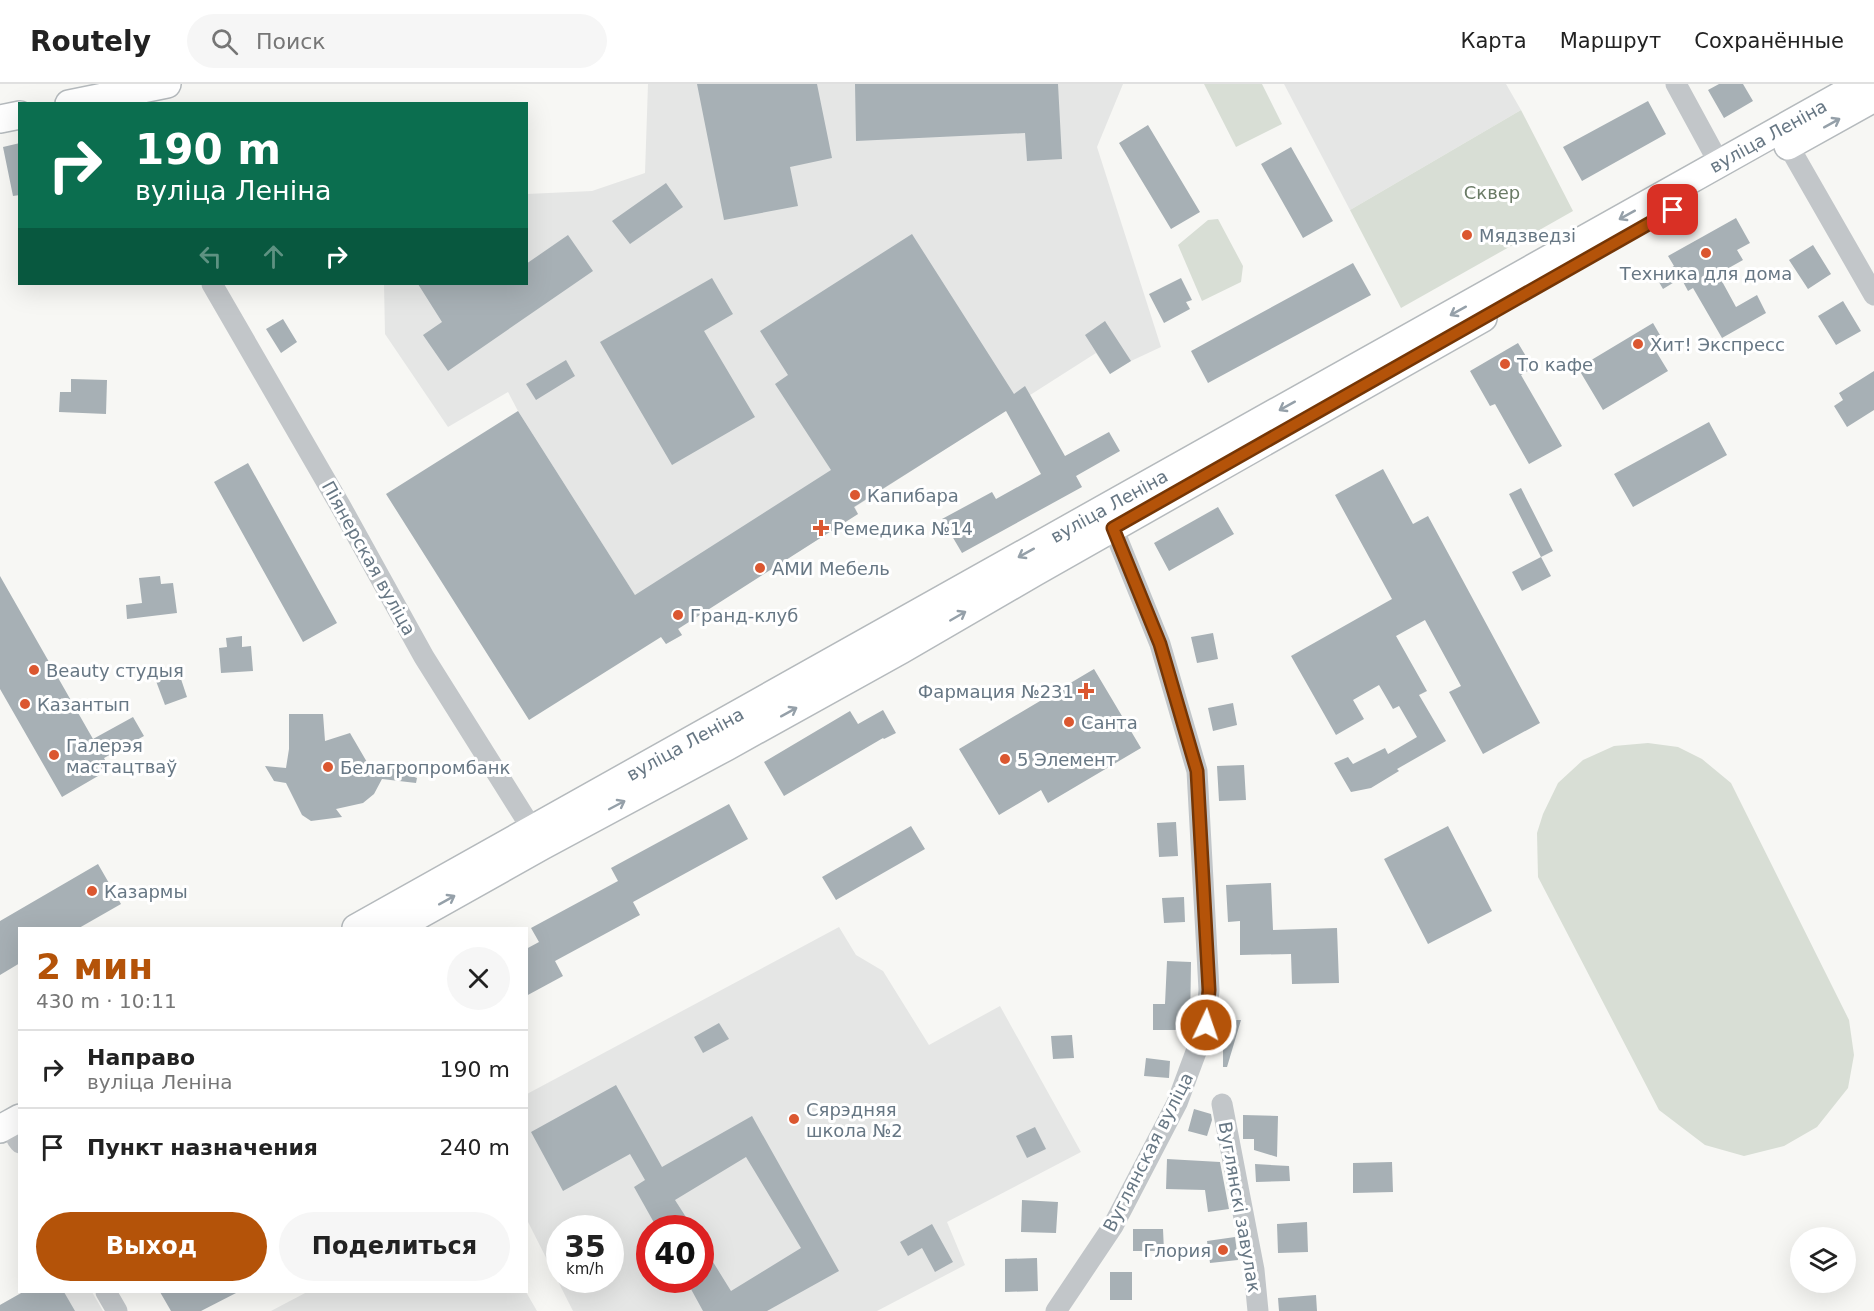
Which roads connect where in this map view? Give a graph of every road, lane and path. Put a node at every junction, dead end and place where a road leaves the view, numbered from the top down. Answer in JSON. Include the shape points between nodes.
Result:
{"nodes":[{"id":1,"x":167,"y":84,"type":"edge"},
{"id":2,"x":1676,"y":84,"type":"edge"},
{"id":3,"x":1862,"y":84,"type":"edge"},
{"id":4,"x":131,"y":93,"type":"edge"},
{"id":5,"x":1874,"y":98,"type":"edge"},
{"id":6,"x":80,"y":102,"type":"edge"},
{"id":7,"x":18,"y":115,"type":"edge"},
{"id":8,"x":0,"y":119,"type":"edge"},
{"id":9,"x":1784,"y":137,"type":"junction"},
{"id":10,"x":1724,"y":171,"type":"junction"},
{"id":11,"x":213,"y":285,"type":"edge"},
{"id":12,"x":1874,"y":295,"type":"edge"},
{"id":13,"x":1108,"y":519,"type":"junction"},
{"id":14,"x":537,"y":837,"type":"junction"},
{"id":15,"x":358,"y":927,"type":"edge"},
{"id":16,"x":398,"y":927,"type":"edge"},
{"id":17,"x":1222,"y":1104,"type":"dead end"},
{"id":18,"x":107,"y":1293,"type":"edge"},
{"id":19,"x":117,"y":1311,"type":"edge"},
{"id":20,"x":1056,"y":1311,"type":"edge"},
{"id":21,"x":1258,"y":1311,"type":"edge"}],
"edges":[{"from":1,"to":4,"type":"main road"},
{"from":2,"to":10,"type":"street"},
{"from":3,"to":9,"type":"main road","name":"вуліца Леніна"},
{"from":4,"to":6,"type":"main road"},
{"from":9,"to":5,"type":"main road","name":"вуліца Леніна","one_way":true},
{"from":7,"to":8,"type":"main road"},
{"from":9,"to":10,"type":"main road","name":"вуліца Леніна"},
{"from":9,"to":12,"type":"street"},
{"from":10,"to":13,"type":"main road","name":"вуліца Леніна"},
{"from":11,"to":14,"type":"street","name":"Піянерская вуліца","via":[[424,657]]},
{"from":13,"to":14,"type":"main road","name":"вуліца Леніна","via":[[878,663]]},
{"from":13,"to":20,"type":"street","name":"Вуглянская вуліца","via":[[1160,644],[1197,771],[1209,990],[1206,1025],[1177,1103],[1113,1226]]},
{"from":14,"to":15,"type":"main road","name":"вуліца Леніна"},
{"from":16,"to":14,"type":"main road","name":"вуліца Леніна","one_way":true},
{"from":17,"to":21,"type":"street","name":"Вуглянскі завулак","via":[[1254,1270]]},
{"from":18,"to":19,"type":"street"}]}
